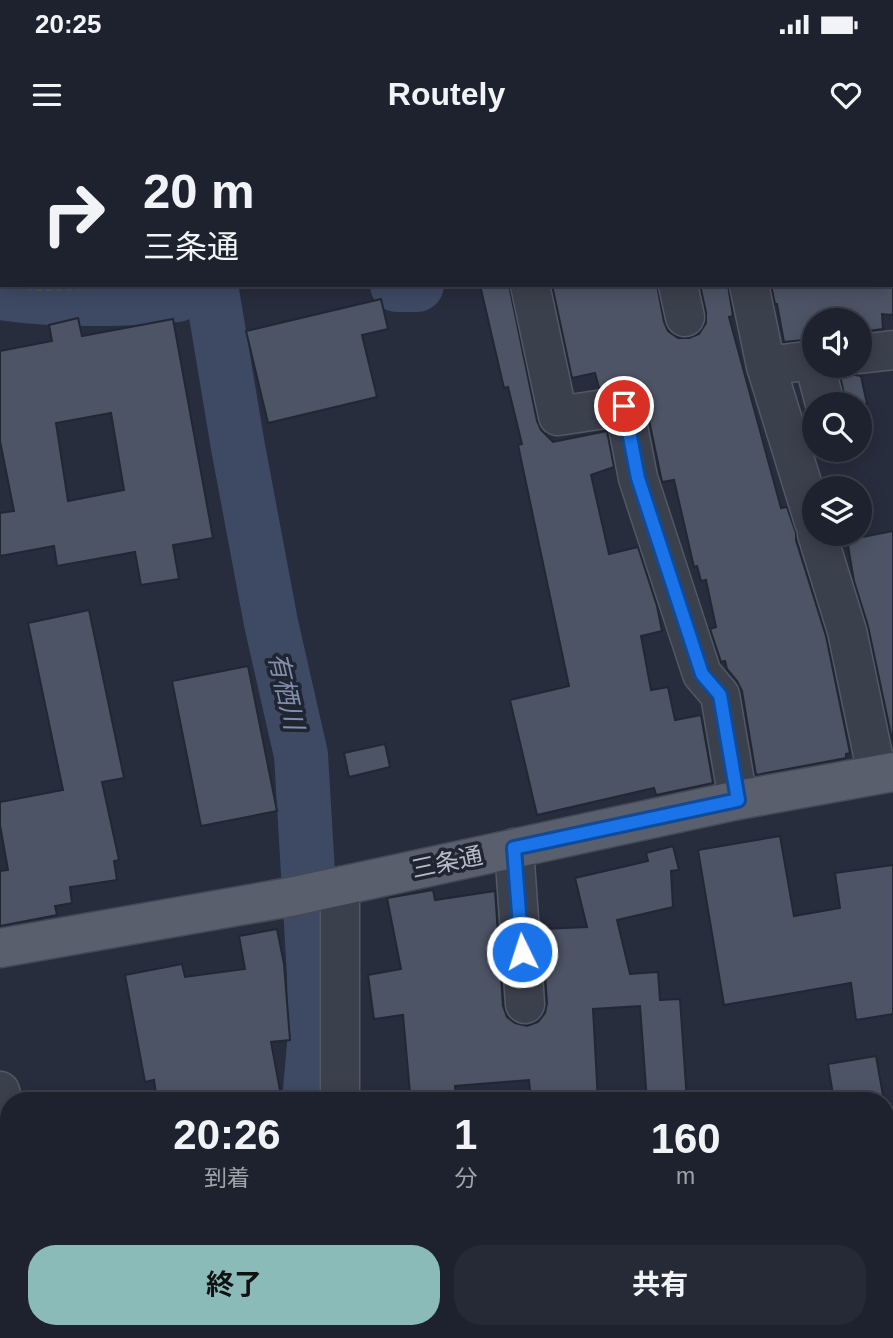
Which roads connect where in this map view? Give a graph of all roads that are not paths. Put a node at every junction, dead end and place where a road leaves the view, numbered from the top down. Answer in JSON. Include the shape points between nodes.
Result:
{"nodes":[{"id":1,"x":530,"y":287,"type":"edge"},
{"id":2,"x":749,"y":287,"type":"edge"},
{"id":3,"x":893,"y":350,"type":"edge"},
{"id":4,"x":872,"y":352,"type":"edge"},
{"id":5,"x":802,"y":362,"type":"edge"},
{"id":6,"x":766,"y":366,"type":"junction"},
{"id":7,"x":802,"y":483,"type":"edge"},
{"id":8,"x":821,"y":546,"type":"edge"},
{"id":9,"x":885,"y":773,"type":"edge"},
{"id":10,"x":738,"y":800,"type":"junction"},
{"id":11,"x":514,"y":848,"type":"junction"},
{"id":12,"x":336,"y":887,"type":"junction"},
{"id":13,"x":0,"y":948,"type":"edge"},
{"id":14,"x":526,"y":1004,"type":"dead end"},
{"id":15,"x":340,"y":1092,"type":"edge"}],
"edges":[{"from":1,"to":10,"type":"street","via":[[558,416],[624,406],[638,478],[702,674],[720,695]]},
{"from":2,"to":6,"type":"street"},
{"from":3,"to":4,"type":"street"},
{"from":5,"to":6,"type":"street"},
{"from":6,"to":7,"type":"street"},
{"from":8,"to":9,"type":"street"},
{"from":9,"to":10,"type":"main road","name":"三条通"},
{"from":10,"to":11,"type":"main road","name":"三条通"},
{"from":11,"to":12,"type":"main road","name":"三条通"},
{"from":11,"to":14,"type":"street"},
{"from":12,"to":13,"type":"main road","name":"三条通"},
{"from":12,"to":15,"type":"street"}]}
